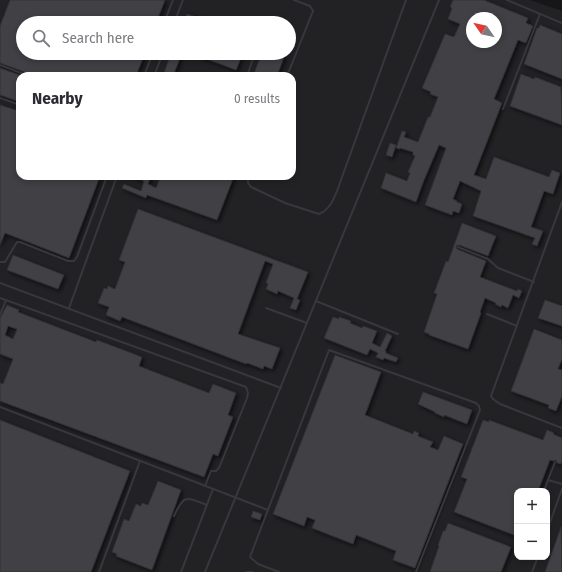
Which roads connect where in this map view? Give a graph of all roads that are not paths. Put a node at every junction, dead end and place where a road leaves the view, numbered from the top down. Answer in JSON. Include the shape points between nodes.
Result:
{"nodes":[{"id":1,"x":173,"y":0,"type":"edge"},
{"id":2,"x":183,"y":0,"type":"edge"},
{"id":3,"x":294,"y":0,"type":"edge"},
{"id":4,"x":406,"y":0,"type":"edge"},
{"id":5,"x":439,"y":0,"type":"edge"},
{"id":6,"x":507,"y":0,"type":"edge"},
{"id":7,"x":540,"y":14,"type":"junction"},
{"id":8,"x":167,"y":16,"type":"edge"},
{"id":9,"x":177,"y":16,"type":"edge"},
{"id":10,"x":562,"y":23,"type":"edge"},
{"id":11,"x":296,"y":55,"type":"edge"},
{"id":12,"x":150,"y":60,"type":"edge"},
{"id":13,"x":160,"y":60,"type":"edge"},
{"id":14,"x":253,"y":60,"type":"edge"},
{"id":15,"x":294,"y":60,"type":"edge"},
{"id":16,"x":0,"y":65,"type":"edge"},
{"id":17,"x":18,"y":72,"type":"edge"},
{"id":18,"x":146,"y":72,"type":"edge"},
{"id":19,"x":156,"y":72,"type":"edge"},
{"id":20,"x":248,"y":72,"type":"edge"},
{"id":21,"x":290,"y":72,"type":"edge"},
{"id":22,"x":0,"y":98,"type":"edge"},
{"id":23,"x":16,"y":104,"type":"edge"},
{"id":24,"x":503,"y":108,"type":"dead end"},
{"id":25,"x":105,"y":180,"type":"edge"},
{"id":26,"x":116,"y":180,"type":"edge"},
{"id":27,"x":248,"y":180,"type":"edge"},
{"id":28,"x":562,"y":202,"type":"edge"},
{"id":29,"x":458,"y":247,"type":"dead end"},
{"id":30,"x":0,"y":262,"type":"edge"},
{"id":31,"x":534,"y":282,"type":"junction"},
{"id":32,"x":0,"y":283,"type":"edge"},
{"id":33,"x":0,"y":298,"type":"edge"},
{"id":34,"x":6,"y":300,"type":"junction"},
{"id":35,"x":316,"y":301,"type":"junction"},
{"id":36,"x":68,"y":308,"type":"junction"},
{"id":37,"x":266,"y":308,"type":"dead end"},
{"id":38,"x":486,"y":314,"type":"dead end"},
{"id":39,"x":0,"y":315,"type":"edge"},
{"id":40,"x":306,"y":323,"type":"junction"},
{"id":41,"x":517,"y":326,"type":"junction"},
{"id":42,"x":398,"y":334,"type":"dead end"},
{"id":43,"x":281,"y":388,"type":"junction"},
{"id":44,"x":0,"y":407,"type":"edge"},
{"id":45,"x":562,"y":428,"type":"edge"},
{"id":46,"x":140,"y":461,"type":"junction"},
{"id":47,"x":555,"y":462,"type":"dead end"},
{"id":48,"x":548,"y":480,"type":"junction"},
{"id":49,"x":562,"y":484,"type":"edge"},
{"id":50,"x":205,"y":486,"type":"junction"},
{"id":51,"x":545,"y":488,"type":"edge"},
{"id":52,"x":214,"y":489,"type":"junction"},
{"id":53,"x":562,"y":489,"type":"edge"},
{"id":54,"x":237,"y":498,"type":"junction"},
{"id":55,"x":207,"y":506,"type":"junction"},
{"id":56,"x":268,"y":510,"type":"junction"},
{"id":57,"x":174,"y":516,"type":"dead end"},
{"id":58,"x":550,"y":524,"type":"edge"},
{"id":59,"x":537,"y":560,"type":"edge"},
{"id":60,"x":99,"y":572,"type":"edge"},
{"id":61,"x":180,"y":572,"type":"edge"},
{"id":62,"x":206,"y":572,"type":"edge"},
{"id":63,"x":247,"y":572,"type":"edge"},
{"id":64,"x":252,"y":572,"type":"edge"},
{"id":65,"x":279,"y":572,"type":"edge"},
{"id":66,"x":416,"y":572,"type":"edge"},
{"id":67,"x":532,"y":572,"type":"edge"}],
"edges":[{"from":1,"to":8,"type":"lane"},
{"from":2,"to":9,"type":"lane"},
{"from":3,"to":11,"type":"lane","via":[[310,6],[313,11]]},
{"from":4,"to":27,"type":"lane","via":[[337,191],[324,212],[319,214],[285,202],[251,187]]},
{"from":5,"to":35,"type":"lane"},
{"from":6,"to":7,"type":"lane"},
{"from":7,"to":10,"type":"lane"},
{"from":7,"to":24,"type":"lane"},
{"from":12,"to":18,"type":"lane"},
{"from":13,"to":19,"type":"lane"},
{"from":14,"to":20,"type":"lane"},
{"from":15,"to":21,"type":"lane"},
{"from":16,"to":17,"type":"lane"},
{"from":22,"to":23,"type":"lane"},
{"from":25,"to":30,"type":"lane","via":[[74,262],[20,242],[17,242],[5,262]]},
{"from":26,"to":36,"type":"lane"},
{"from":28,"to":31,"type":"lane"},
{"from":29,"to":31,"type":"lane","via":[[488,259],[498,268]]},
{"from":31,"to":41,"type":"lane"},
{"from":32,"to":36,"type":"lane"},
{"from":33,"to":34,"type":"lane"},
{"from":34,"to":39,"type":"lane"},
{"from":34,"to":50,"type":"lane","via":[[246,387],[247,398],[218,468],[211,471]]},
{"from":35,"to":40,"type":"lane"},
{"from":35,"to":42,"type":"lane"},
{"from":36,"to":43,"type":"lane"},
{"from":37,"to":40,"type":"lane"},
{"from":38,"to":41,"type":"lane"},
{"from":40,"to":43,"type":"lane"},
{"from":41,"to":45,"type":"lane","via":[[491,396],[500,404]]},
{"from":43,"to":54,"type":"lane"},
{"from":44,"to":46,"type":"lane"},
{"from":46,"to":50,"type":"lane"},
{"from":46,"to":60,"type":"lane"},
{"from":47,"to":48,"type":"lane"},
{"from":48,"to":49,"type":"lane"},
{"from":48,"to":51,"type":"lane"},
{"from":50,"to":52,"type":"lane"},
{"from":52,"to":54,"type":"lane"},
{"from":52,"to":55,"type":"lane"},
{"from":53,"to":58,"type":"lane"},
{"from":54,"to":56,"type":"lane"},
{"from":54,"to":62,"type":"lane"},
{"from":55,"to":57,"type":"lane","via":[[192,500],[183,500]]},
{"from":55,"to":61,"type":"lane"},
{"from":56,"to":65,"type":"lane","via":[[250,557],[258,564]]},
{"from":56,"to":66,"type":"lane","via":[[329,350],[476,403],[480,410]]},
{"from":59,"to":67,"type":"lane"},
{"from":63,"to":64,"type":"lane"}]}
